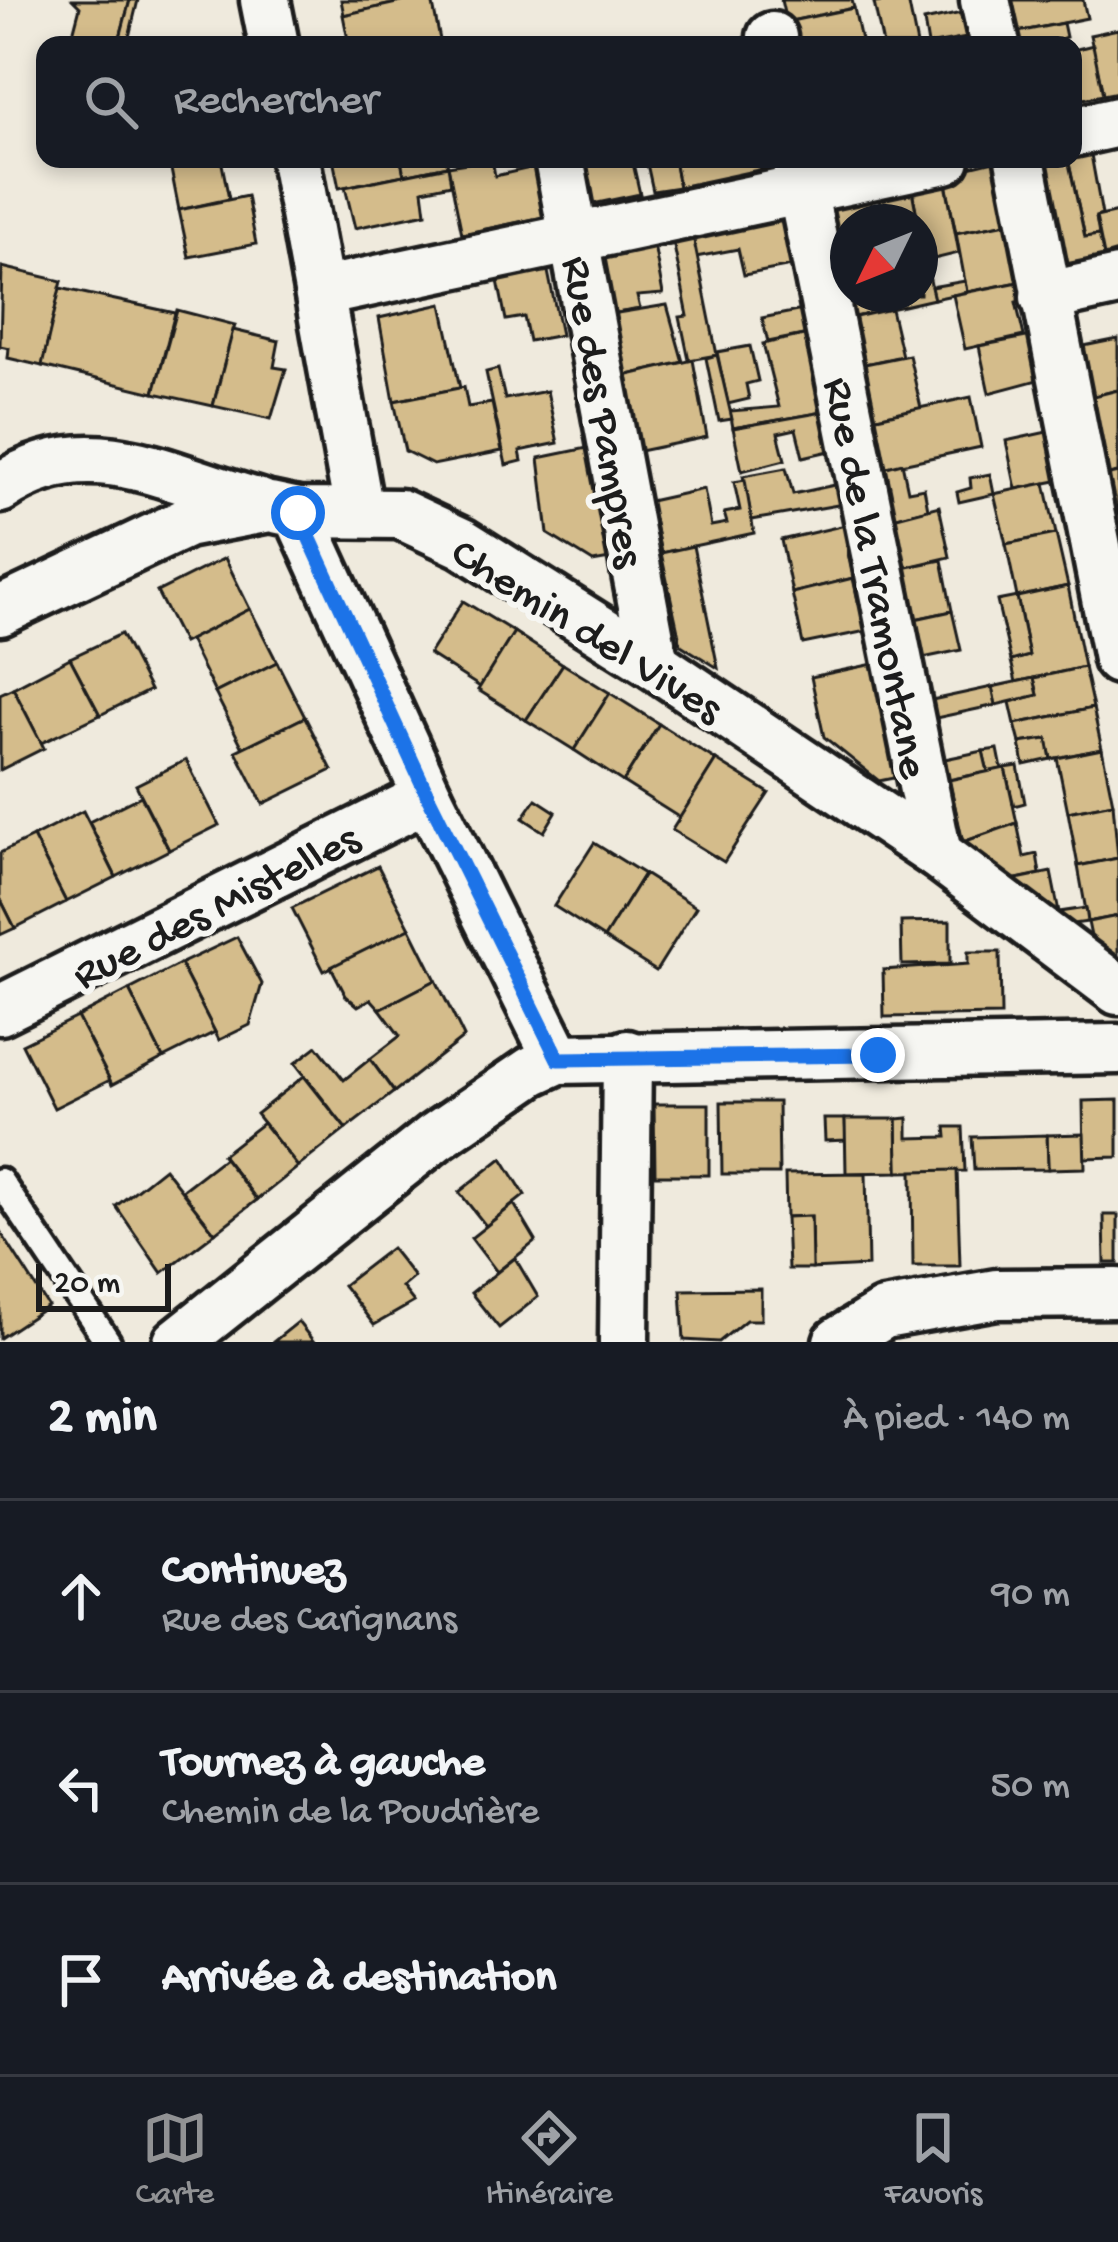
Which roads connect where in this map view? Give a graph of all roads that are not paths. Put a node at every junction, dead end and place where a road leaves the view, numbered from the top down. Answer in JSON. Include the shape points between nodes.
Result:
{"nodes":[{"id":1,"x":265,"y":0,"type":"edge"},
{"id":2,"x":985,"y":0,"type":"edge"},
{"id":3,"x":272,"y":36,"type":"edge"},
{"id":4,"x":993,"y":36,"type":"edge"},
{"id":5,"x":1118,"y":122,"type":"edge"},
{"id":6,"x":1082,"y":130,"type":"edge"},
{"id":7,"x":297,"y":168,"type":"edge"},
{"id":8,"x":561,"y":168,"type":"edge"},
{"id":9,"x":857,"y":168,"type":"edge"},
{"id":10,"x":1022,"y":168,"type":"edge"},
{"id":11,"x":799,"y":174,"type":"edge"},
{"id":12,"x":576,"y":239,"type":"junction"},
{"id":13,"x":1118,"y":281,"type":"edge"},
{"id":14,"x":320,"y":292,"type":"junction"},
{"id":15,"x":1045,"y":297,"type":"junction"},
{"id":16,"x":0,"y":488,"type":"edge"},
{"id":17,"x":284,"y":510,"type":"junction"},
{"id":18,"x":358,"y":511,"type":"junction"},
{"id":19,"x":0,"y":611,"type":"edge"},
{"id":20,"x":1118,"y":659,"type":"edge"},
{"id":21,"x":654,"y":664,"type":"junction"},
{"id":22,"x":428,"y":796,"type":"junction"},
{"id":23,"x":937,"y":854,"type":"junction"},
{"id":24,"x":1118,"y":990,"type":"edge"},
{"id":25,"x":0,"y":1010,"type":"edge"},
{"id":26,"x":1118,"y":1048,"type":"edge"},
{"id":27,"x":627,"y":1055,"type":"junction"},
{"id":28,"x":558,"y":1059,"type":"junction"},
{"id":29,"x":0,"y":1181,"type":"edge"},
{"id":30,"x":1118,"y":1293,"type":"edge"},
{"id":31,"x":108,"y":1342,"type":"edge"},
{"id":32,"x":178,"y":1342,"type":"edge"},
{"id":33,"x":624,"y":1342,"type":"edge"},
{"id":34,"x":838,"y":1342,"type":"edge"}],
"edges":[{"from":1,"to":3,"type":"street"},
{"from":2,"to":4,"type":"street"},
{"from":5,"to":6,"type":"street"},
{"from":7,"to":14,"type":"street"},
{"from":8,"to":12,"type":"street","name":"Rue des Pampres"},
{"from":9,"to":11,"type":"street"},
{"from":10,"to":15,"type":"street"},
{"from":11,"to":12,"type":"street"},
{"from":11,"to":23,"type":"street","name":"Rue de la Tramontane"},
{"from":12,"to":14,"type":"street"},
{"from":12,"to":21,"type":"street","name":"Rue des Pampres"},
{"from":13,"to":15,"type":"street"},
{"from":14,"to":18,"type":"street"},
{"from":15,"to":20,"type":"street"},
{"from":16,"to":17,"type":"street","via":[[30,467],[80,455]]},
{"from":17,"to":18,"type":"street","name":"Chemin del Vives"},
{"from":17,"to":19,"type":"street","name":"Chemin del Vives","via":[[186,524]]},
{"from":17,"to":22,"type":"street"},
{"from":18,"to":21,"type":"street","name":"Chemin del Vives","via":[[400,514],[462,543]]},
{"from":21,"to":23,"type":"street","name":"Chemin del Vives"},
{"from":22,"to":25,"type":"street","name":"Rue des Mistelles"},
{"from":22,"to":28,"type":"street"},
{"from":23,"to":24,"type":"street","name":"Chemin del Vives"},
{"from":26,"to":27,"type":"street"},
{"from":27,"to":28,"type":"street"},
{"from":27,"to":33,"type":"street"},
{"from":28,"to":32,"type":"street","via":[[434,1138]]},
{"from":29,"to":31,"type":"lane"},
{"from":30,"to":34,"type":"street","via":[[997,1294],[884,1314]]}]}
